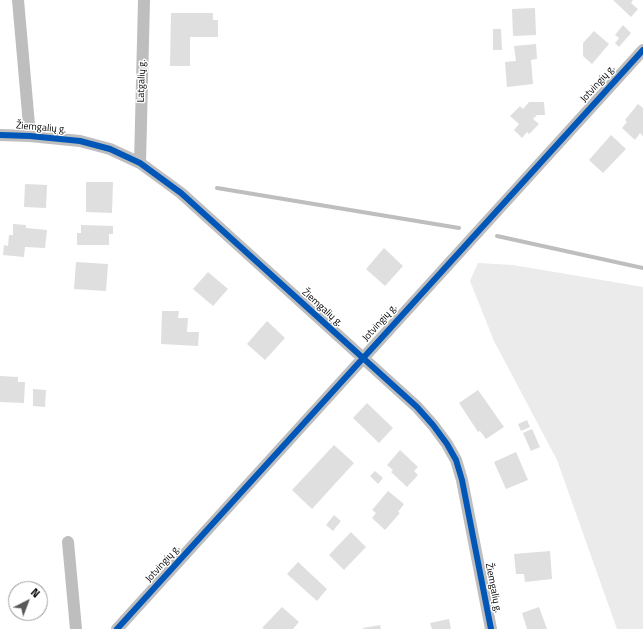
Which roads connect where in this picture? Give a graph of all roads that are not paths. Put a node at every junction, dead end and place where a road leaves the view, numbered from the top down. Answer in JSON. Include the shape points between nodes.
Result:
{"nodes":[{"id":1,"x":18,"y":0,"type":"edge"},
{"id":2,"x":144,"y":0,"type":"edge"},
{"id":3,"x":643,"y":50,"type":"edge"},
{"id":4,"x":0,"y":135,"type":"edge"},
{"id":5,"x":30,"y":136,"type":"junction"},
{"id":6,"x":140,"y":163,"type":"junction"},
{"id":7,"x":362,"y":358,"type":"junction"},
{"id":8,"x":68,"y":542,"type":"dead end"},
{"id":9,"x":76,"y":629,"type":"edge"},
{"id":10,"x":117,"y":629,"type":"edge"},
{"id":11,"x":491,"y":629,"type":"edge"}],
"edges":[{"from":1,"to":5,"type":"street"},
{"from":2,"to":6,"type":"street","name":"Latgalių g."},
{"from":3,"to":7,"type":"street","name":"Jotvingių g."},
{"from":4,"to":5,"type":"street","name":"Žiemgalių g."},
{"from":5,"to":6,"type":"street","name":"Žiemgalių g.","via":[[80,141],[110,149]]},
{"from":6,"to":7,"type":"street","name":"Žiemgalių g.","via":[[181,193]]},
{"from":7,"to":10,"type":"street","name":"Jotvingių g."},
{"from":7,"to":11,"type":"street","name":"Žiemgalių g.","via":[[417,408],[438,432],[456,460]]},
{"from":8,"to":9,"type":"street"}]}
